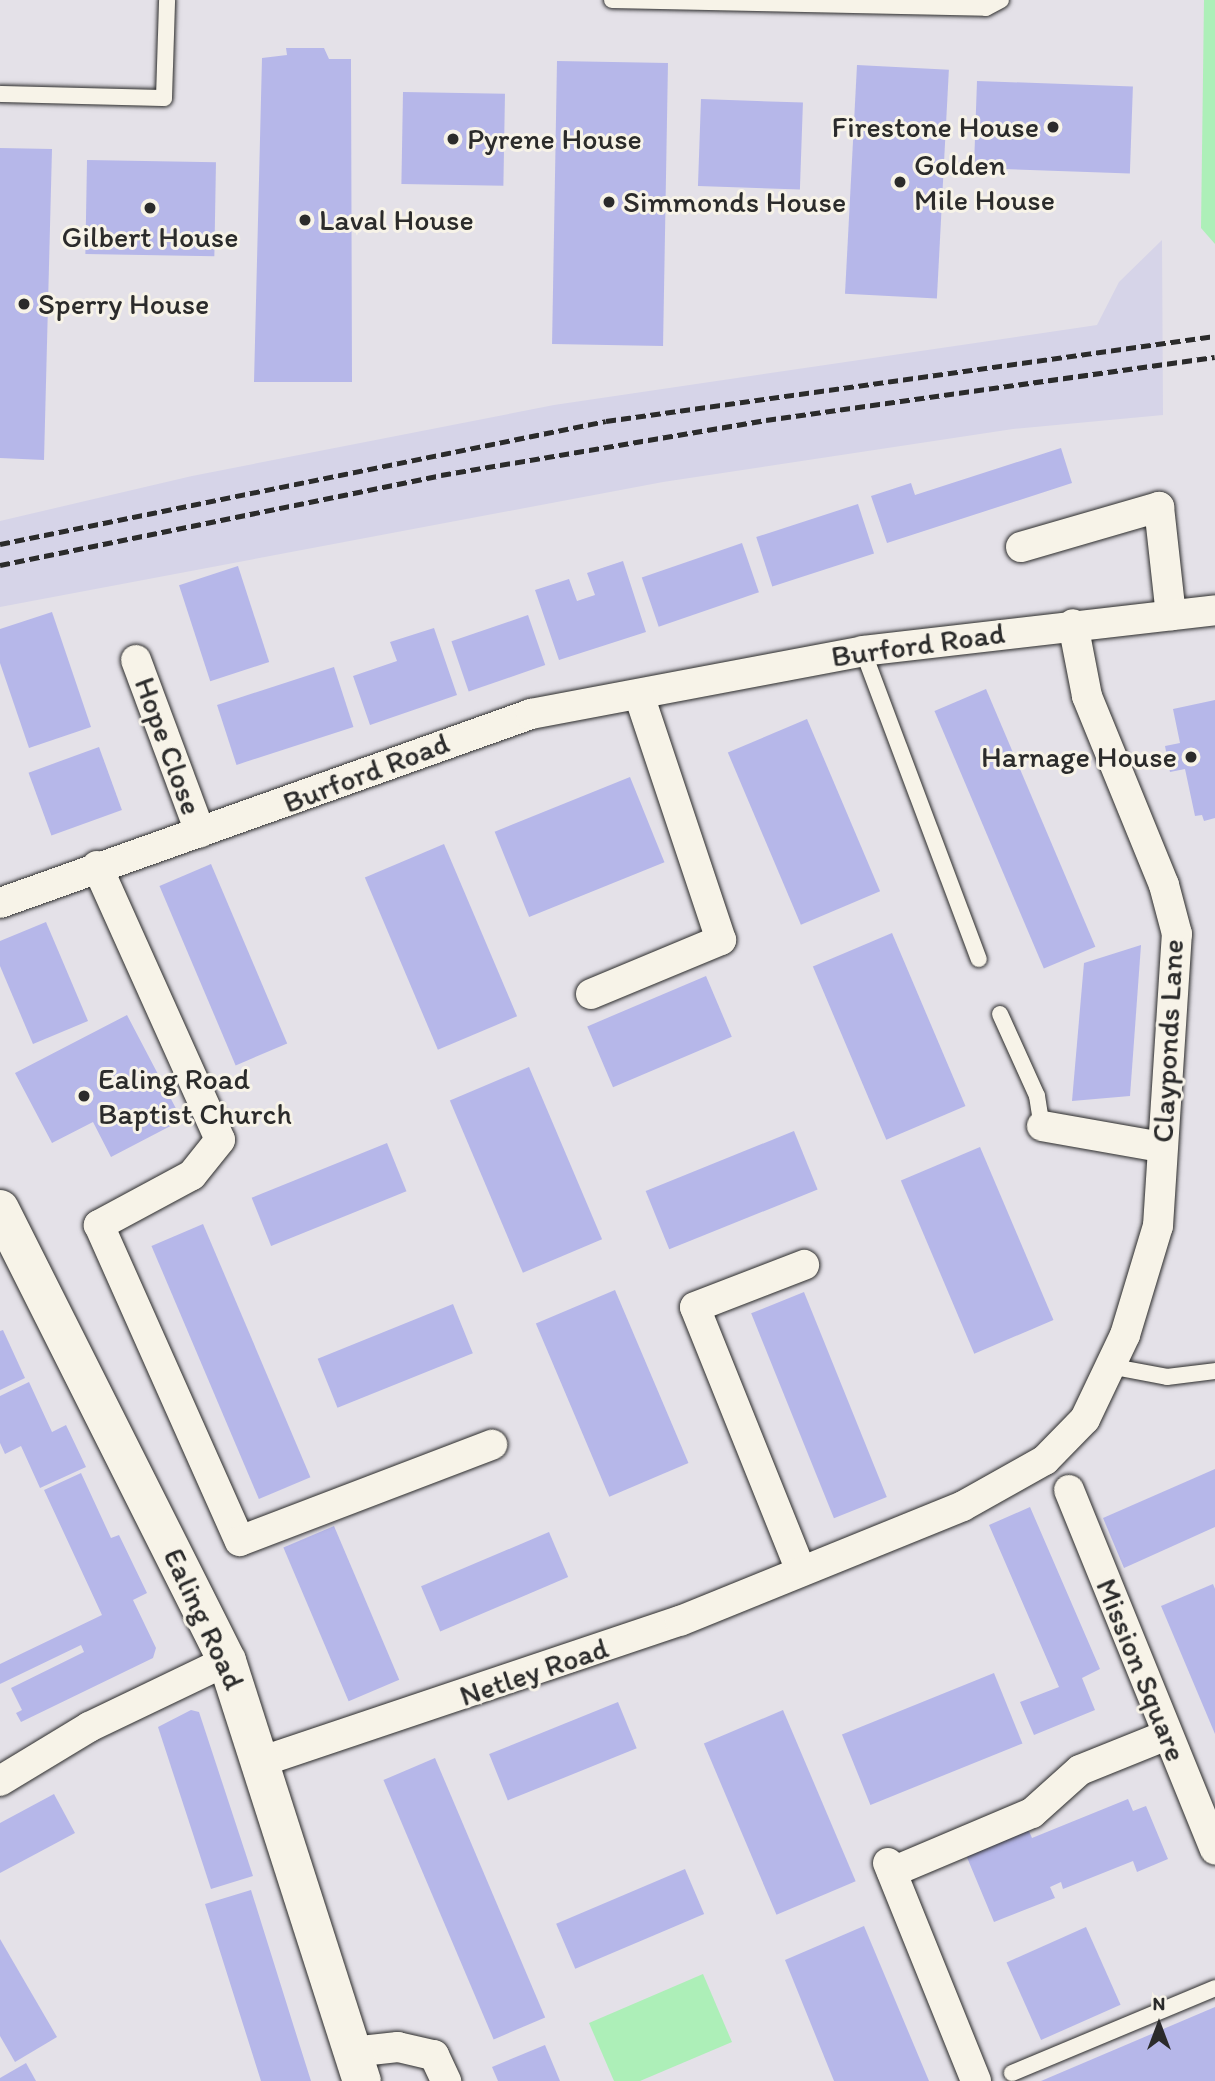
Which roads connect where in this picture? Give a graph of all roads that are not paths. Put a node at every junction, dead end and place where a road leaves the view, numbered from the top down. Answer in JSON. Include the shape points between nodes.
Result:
{"nodes":[{"id":1,"x":167,"y":0,"type":"edge"},
{"id":2,"x":612,"y":0,"type":"edge"},
{"id":3,"x":1001,"y":0,"type":"edge"},
{"id":4,"x":0,"y":94,"type":"edge"},
{"id":5,"x":1021,"y":547,"type":"dead end"},
{"id":6,"x":1215,"y":610,"type":"edge"},
{"id":7,"x":1171,"y":615,"type":"junction"},
{"id":8,"x":1073,"y":624,"type":"junction"},
{"id":9,"x":863,"y":651,"type":"junction"},
{"id":10,"x":136,"y":660,"type":"dead end"},
{"id":11,"x":639,"y":695,"type":"junction"},
{"id":12,"x":200,"y":832,"type":"junction"},
{"id":13,"x":97,"y":866,"type":"junction"},
{"id":14,"x":0,"y":903,"type":"edge"},
{"id":15,"x":979,"y":959,"type":"dead end"},
{"id":16,"x":592,"y":994,"type":"dead end"},
{"id":17,"x":1000,"y":1014,"type":"dead end"},
{"id":18,"x":1042,"y":1126,"type":"joint"},
{"id":19,"x":1161,"y":1147,"type":"junction"},
{"id":20,"x":0,"y":1209,"type":"edge"},
{"id":21,"x":804,"y":1265,"type":"dead end"},
{"id":22,"x":1109,"y":1366,"type":"junction"},
{"id":23,"x":1215,"y":1371,"type":"edge"},
{"id":24,"x":1085,"y":1419,"type":"joint"},
{"id":25,"x":492,"y":1445,"type":"dead end"},
{"id":26,"x":1069,"y":1490,"type":"dead end"},
{"id":27,"x":801,"y":1572,"type":"junction"},
{"id":28,"x":227,"y":1661,"type":"junction"},
{"id":29,"x":1167,"y":1735,"type":"junction"},
{"id":30,"x":263,"y":1761,"type":"junction"},
{"id":31,"x":0,"y":1781,"type":"edge"},
{"id":32,"x":1215,"y":1849,"type":"edge"},
{"id":33,"x":1215,"y":1989,"type":"edge"},
{"id":34,"x":357,"y":2066,"type":"edge"},
{"id":35,"x":1012,"y":2073,"type":"dead end"},
{"id":36,"x":446,"y":2081,"type":"edge"},
{"id":37,"x":976,"y":2081,"type":"edge"}],
"edges":[{"from":1,"to":4,"type":"lane","via":[[164,98]]},
{"from":2,"to":3,"type":"lane","via":[[985,8]]},
{"from":5,"to":7,"type":"street","via":[[1159,507]]},
{"from":6,"to":7,"type":"street","name":"Burford Road"},
{"from":7,"to":8,"type":"street","name":"Burford Road"},
{"from":8,"to":9,"type":"street","name":"Burford Road"},
{"from":8,"to":19,"type":"street","name":"Clayponds Lane","via":[[1087,696],[1164,885],[1177,934]]},
{"from":9,"to":11,"type":"street","name":"Burford Road"},
{"from":9,"to":15,"type":"lane"},
{"from":10,"to":12,"type":"street","name":"Hope Close"},
{"from":11,"to":12,"type":"street","name":"Burford Road","via":[[492,725]]},
{"from":11,"to":16,"type":"street","via":[[721,940]]},
{"from":12,"to":13,"type":"street","name":"Burford Road"},
{"from":13,"to":14,"type":"street","name":"Burford Road"},
{"from":13,"to":25,"type":"street","via":[[220,1140],[192,1175],[99,1225],[240,1541]]},
{"from":17,"to":18,"type":"lane","via":[[1037,1096]]},
{"from":18,"to":19,"type":"street"},
{"from":19,"to":22,"type":"street","name":"Clayponds Lane","via":[[1158,1226],[1125,1335]]},
{"from":20,"to":28,"type":"main road","name":"Ealing Road"},
{"from":21,"to":27,"type":"street","via":[[695,1307]]},
{"from":22,"to":23,"type":"lane","via":[[1167,1377]]},
{"from":22,"to":24,"type":"street","name":"Clayponds Lane"},
{"from":24,"to":27,"type":"street","name":"Netley Road","via":[[1045,1460],[963,1506]]},
{"from":26,"to":29,"type":"street","name":"Mission Square"},
{"from":27,"to":30,"type":"street","name":"Netley Road","via":[[600,1650]]},
{"from":28,"to":30,"type":"main road","name":"Ealing Road"},
{"from":28,"to":31,"type":"street","via":[[89,1727]]},
{"from":29,"to":32,"type":"street","name":"Mission Square"},
{"from":29,"to":37,"type":"street","via":[[1080,1770],[1032,1813],[890,1867]]},
{"from":30,"to":34,"type":"main road","name":"Ealing Road"},
{"from":33,"to":35,"type":"lane"},
{"from":34,"to":36,"type":"street","name":"Ealing Road","via":[[398,2047],[434,2055]]}]}
